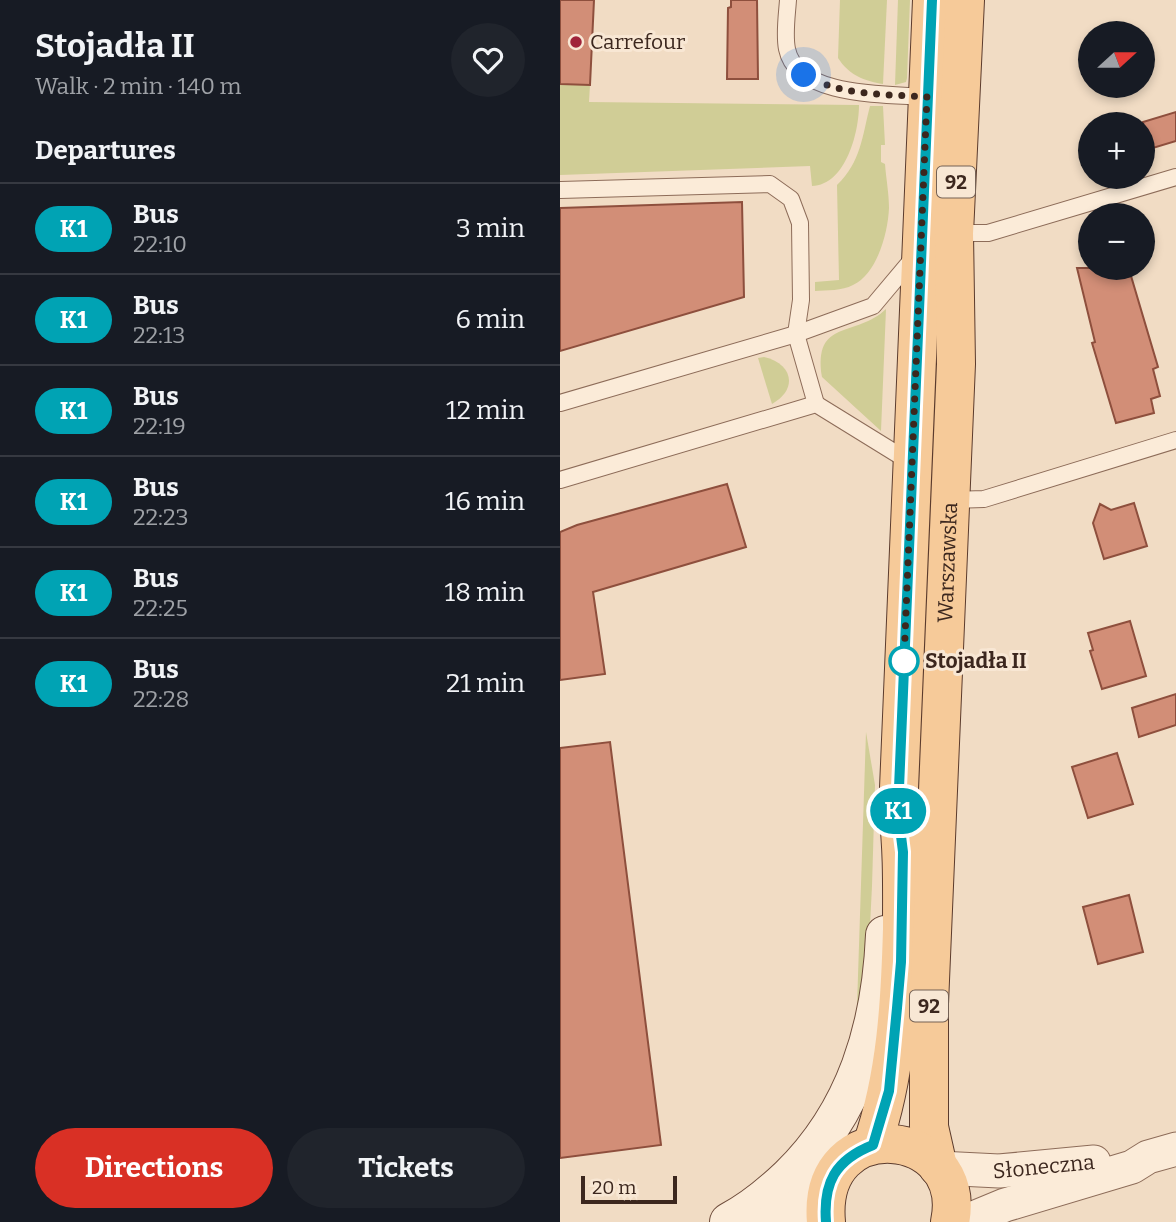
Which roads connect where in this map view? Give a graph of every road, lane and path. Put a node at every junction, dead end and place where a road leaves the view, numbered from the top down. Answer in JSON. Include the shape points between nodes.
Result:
{"nodes":[{"id":1,"x":788,"y":0,"type":"edge"},
{"id":2,"x":932,"y":0,"type":"edge"},
{"id":3,"x":965,"y":0,"type":"edge"},
{"id":4,"x":927,"y":97,"type":"junction"},
{"id":5,"x":1176,"y":177,"type":"edge"},
{"id":6,"x":560,"y":190,"type":"edge"},
{"id":7,"x":938,"y":239,"type":"junction"},
{"id":8,"x":796,"y":334,"type":"junction"},
{"id":9,"x":560,"y":403,"type":"edge"},
{"id":10,"x":816,"y":404,"type":"junction"},
{"id":11,"x":1176,"y":440,"type":"edge"},
{"id":12,"x":912,"y":464,"type":"junction"},
{"id":13,"x":560,"y":480,"type":"edge"},
{"id":14,"x":951,"y":500,"type":"junction"},
{"id":15,"x":898,"y":812,"type":"junction"},
{"id":16,"x":873,"y":1145,"type":"junction"},
{"id":17,"x":1162,"y":1153,"type":"edge"},
{"id":18,"x":939,"y":1167,"type":"junction"},
{"id":19,"x":827,"y":1205,"type":"edge"},
{"id":20,"x":729,"y":1222,"type":"edge"},
{"id":21,"x":774,"y":1222,"type":"edge"},
{"id":22,"x":950,"y":1222,"type":"edge"},
{"id":23,"x":964,"y":1222,"type":"edge"}],
"edges":[{"from":1,"to":4,"type":"lane","via":[[787,49],[793,65],[804,75],[854,92]]},
{"from":2,"to":4,"type":"main road","name":"Warszawska","number":"92"},
{"from":3,"to":7,"type":"main road","name":"Warszawska","number":"92"},
{"from":4,"to":7,"type":"main road","name":"Warszawska","number":"92"},
{"from":5,"to":7,"type":"lane","via":[[988,233]]},
{"from":6,"to":8,"type":"lane","via":[[770,184],[784,192],[800,223],[801,300]]},
{"from":7,"to":8,"type":"lane","via":[[873,306]]},
{"from":7,"to":12,"type":"main road","name":"Warszawska","number":"92"},
{"from":7,"to":14,"type":"main road","name":"Warszawska","number":"92","via":[[956,364]]},
{"from":8,"to":9,"type":"lane"},
{"from":8,"to":10,"type":"lane"},
{"from":10,"to":12,"type":"lane"},
{"from":10,"to":13,"type":"lane"},
{"from":11,"to":14,"type":"lane","via":[[984,499]]},
{"from":12,"to":15,"type":"main road","name":"Warszawska","number":"92"},
{"from":14,"to":18,"type":"main road","name":"Warszawska","number":"92","via":[[928,1069],[929,1127]]},
{"from":15,"to":16,"type":"main road","name":"Warszawska","number":"92","via":[[903,852],[901,962],[889,1091]]},
{"from":15,"to":20,"type":"street","via":[[889,849],[882,979],[864,1060],[845,1104],[820,1143],[764,1200]]},
{"from":16,"to":18,"type":"main road","via":[[911,1147]]},
{"from":16,"to":19,"type":"main road","via":[[844,1161],[834,1173]]},
{"from":17,"to":18,"type":"street","name":"Słoneczna","via":[[999,1171]]},
{"from":17,"to":23,"type":"street","name":"Słoneczna"},
{"from":18,"to":22,"type":"main road","number":"92","via":[[950,1187]]},
{"from":19,"to":21,"type":"street","via":[[811,1201]]}]}
